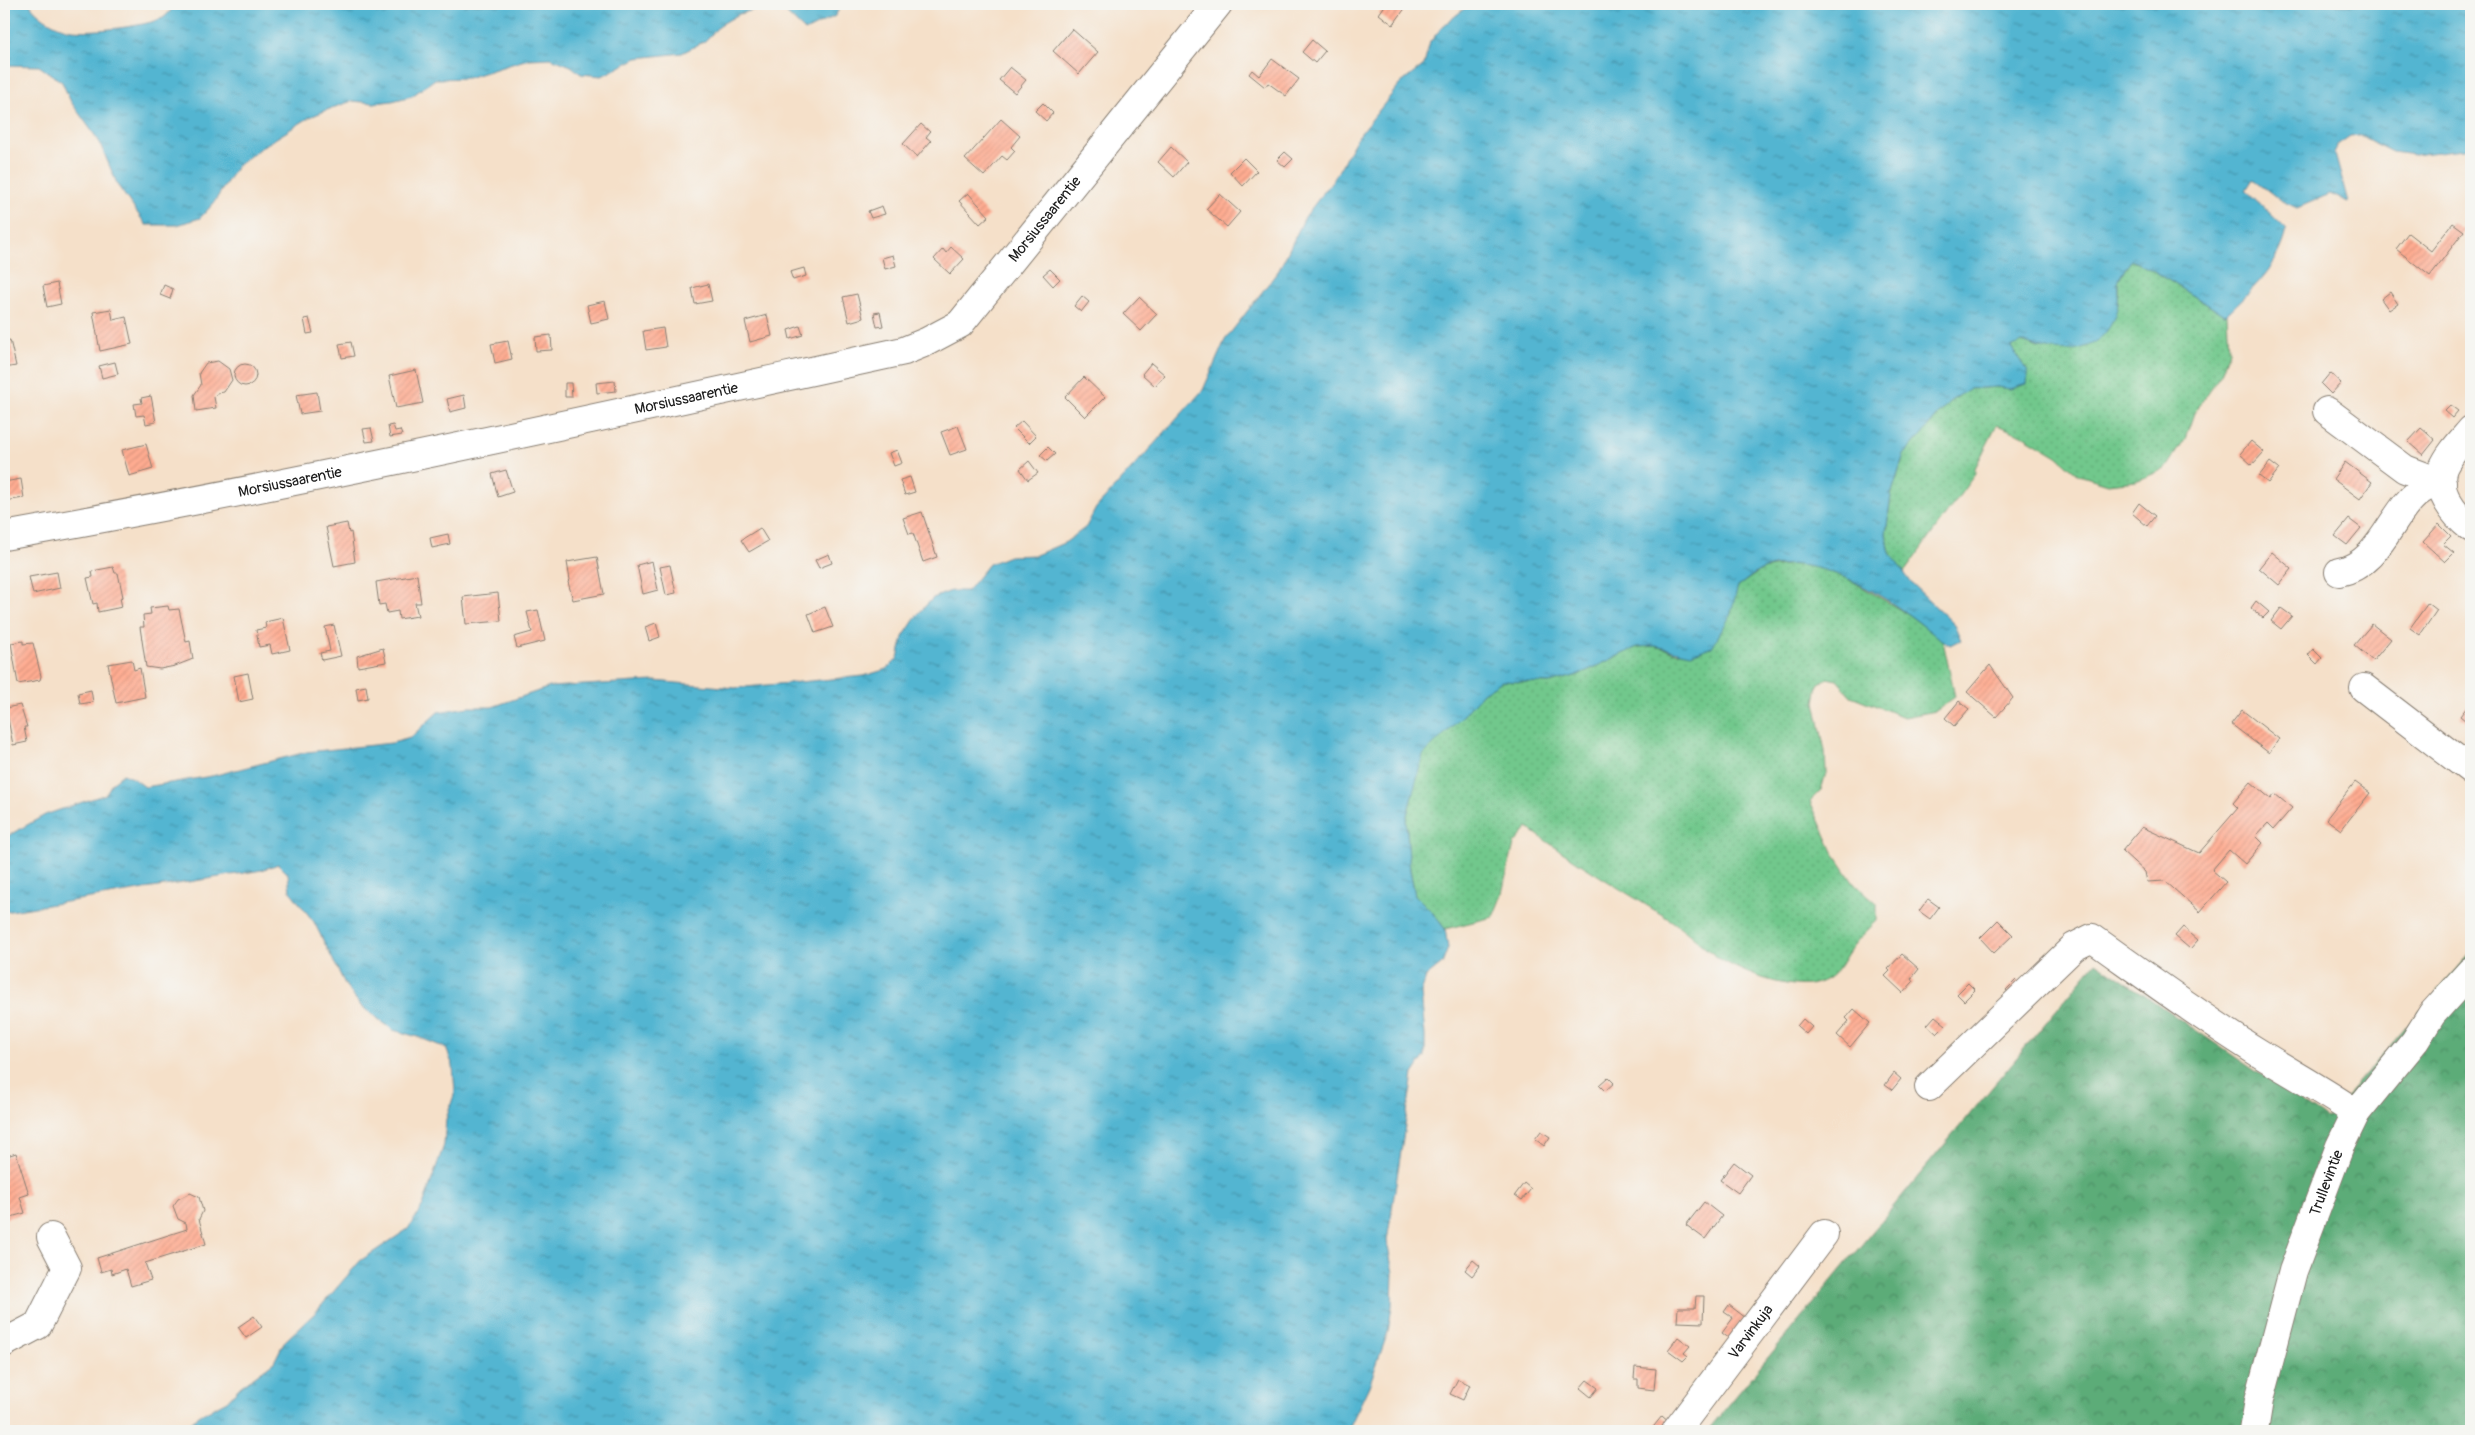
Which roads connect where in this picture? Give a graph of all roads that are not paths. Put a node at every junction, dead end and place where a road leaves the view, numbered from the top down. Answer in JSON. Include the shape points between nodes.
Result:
{"nodes":[{"id":1,"x":1218,"y":4,"type":"edge"},
{"id":2,"x":2327,"y":411,"type":"dead end"},
{"id":3,"x":2471,"y":430,"type":"edge"},
{"id":4,"x":2442,"y":483,"type":"junction"},
{"id":5,"x":2471,"y":528,"type":"edge"},
{"id":6,"x":4,"y":536,"type":"edge"},
{"id":7,"x":2339,"y":572,"type":"dead end"},
{"id":8,"x":2364,"y":688,"type":"dead end"},
{"id":9,"x":2471,"y":770,"type":"edge"},
{"id":10,"x":2471,"y":971,"type":"edge"},
{"id":11,"x":1929,"y":1086,"type":"dead end"},
{"id":12,"x":2356,"y":1114,"type":"junction"},
{"id":13,"x":1824,"y":1234,"type":"dead end"},
{"id":14,"x":51,"y":1237,"type":"dead end"},
{"id":15,"x":4,"y":1343,"type":"edge"},
{"id":16,"x":1676,"y":1431,"type":"edge"},
{"id":17,"x":2254,"y":1431,"type":"edge"}],
"edges":[{"from":1,"to":6,"type":"street","name":"Morsiussaarentie","via":[[960,324],[926,342],[904,351],[492,441],[157,509]]},
{"from":2,"to":4,"type":"street","via":[[2405,469]]},
{"from":3,"to":4,"type":"street","via":[[2443,468]]},
{"from":4,"to":5,"type":"street","via":[[2446,500]]},
{"from":4,"to":7,"type":"street","via":[[2426,488],[2410,500],[2372,552],[2352,569]]},
{"from":8,"to":9,"type":"street"},
{"from":10,"to":12,"type":"street","name":"Trullevintie","via":[[2432,1014],[2415,1041]]},
{"from":11,"to":12,"type":"street","via":[[2074,947],[2092,938],[2260,1054]]},
{"from":12,"to":17,"type":"street","name":"Trullevintie","via":[[2340,1146],[2293,1271]]},
{"from":13,"to":16,"type":"street","name":"Varvinkuja"},
{"from":14,"to":15,"type":"street","via":[[66,1268],[38,1325]]}]}
